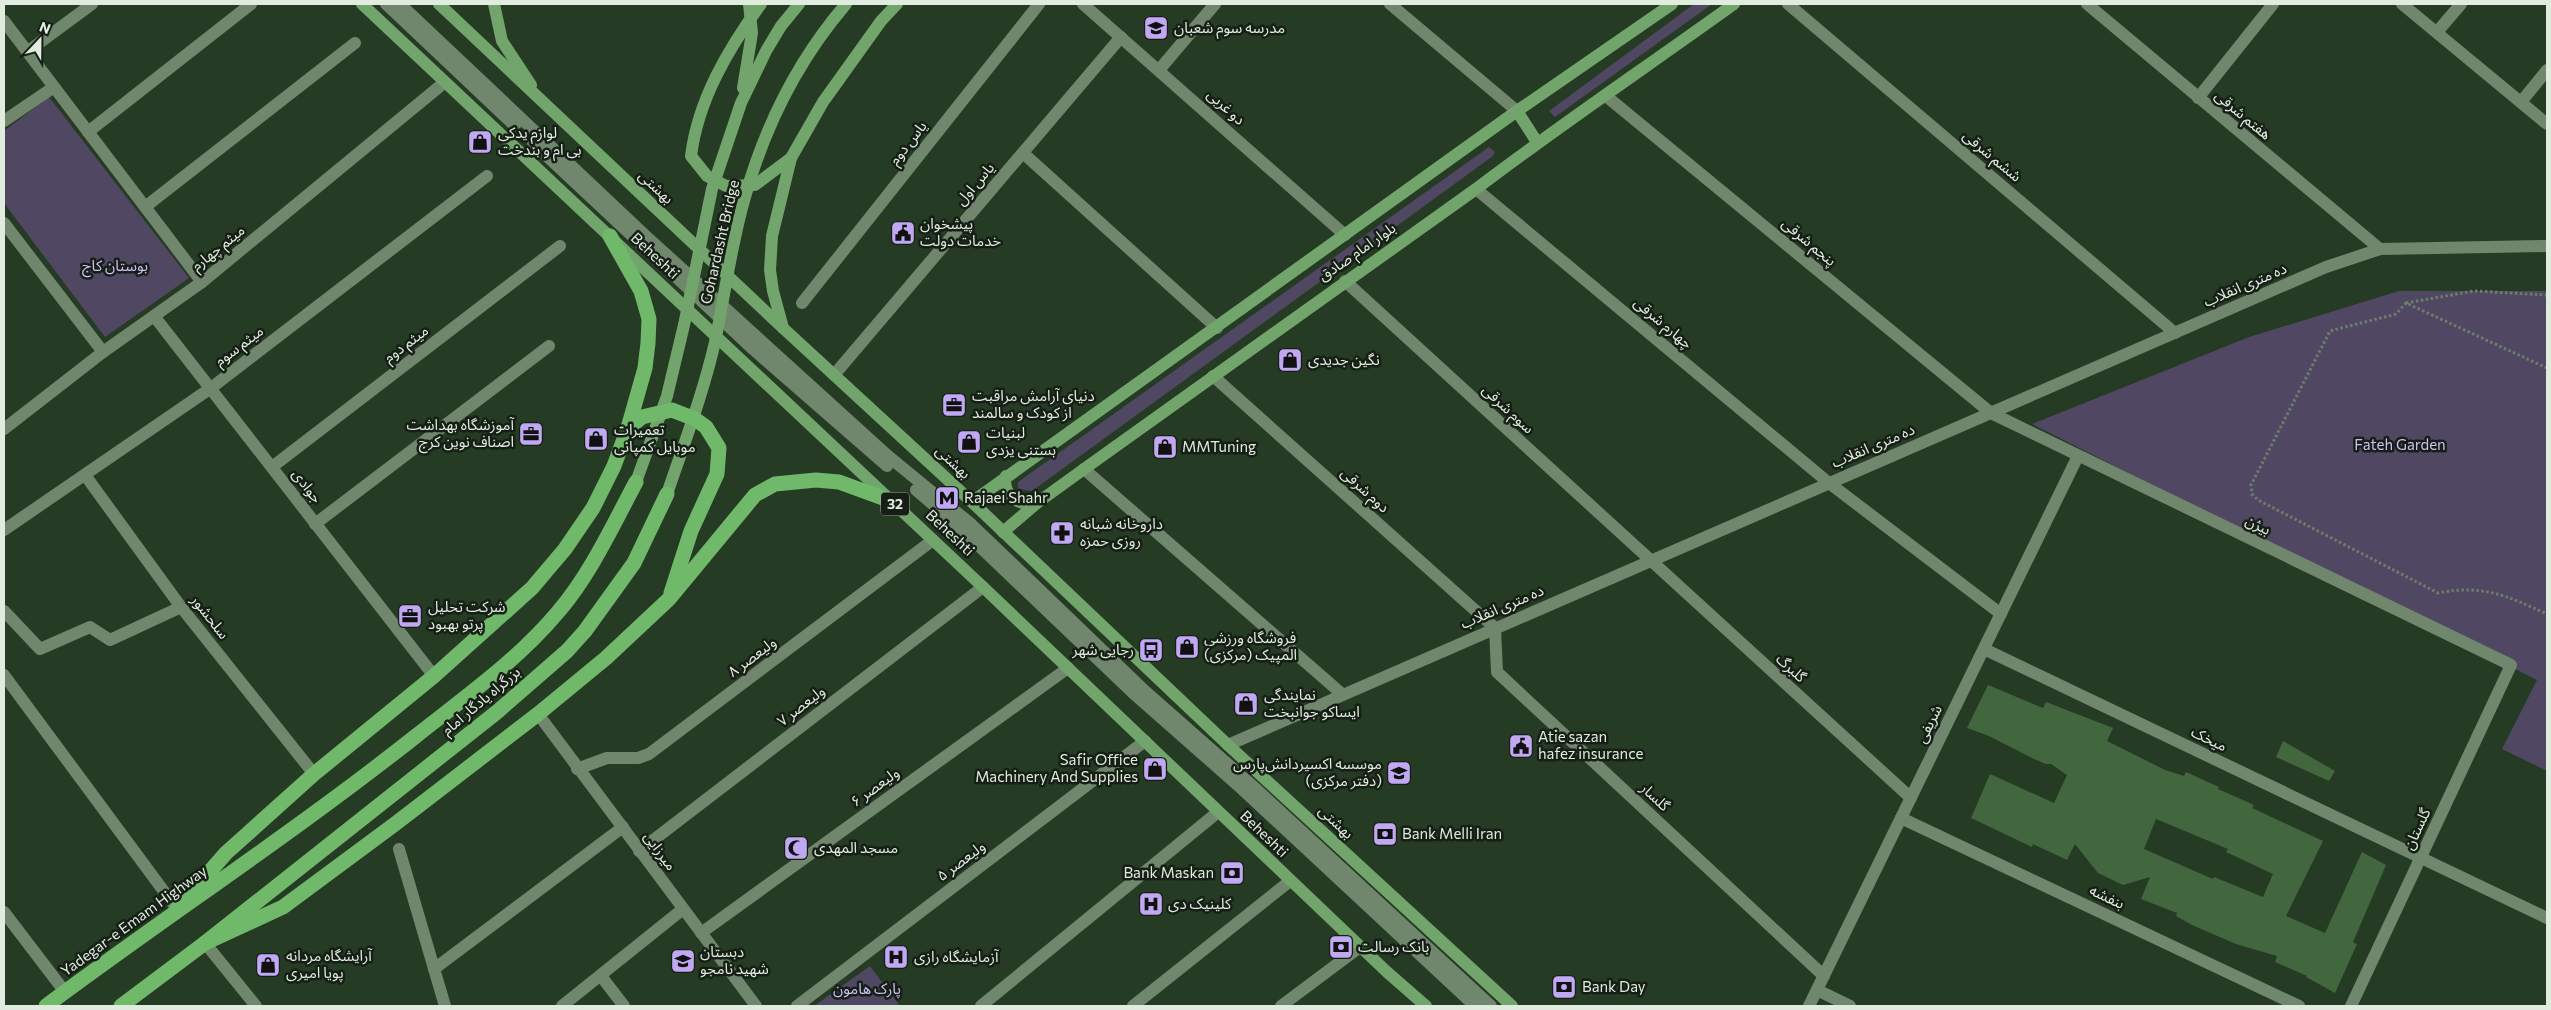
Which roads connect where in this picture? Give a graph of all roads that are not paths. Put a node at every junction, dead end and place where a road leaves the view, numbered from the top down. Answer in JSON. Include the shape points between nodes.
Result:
{"nodes":[{"id":1,"x":92,"y":4,"type":"edge"},
{"id":2,"x":251,"y":4,"type":"edge"},
{"id":3,"x":362,"y":4,"type":"edge"},
{"id":4,"x":386,"y":4,"type":"edge"},
{"id":5,"x":400,"y":4,"type":"edge"},
{"id":6,"x":439,"y":4,"type":"edge"},
{"id":7,"x":494,"y":4,"type":"edge"},
{"id":8,"x":750,"y":4,"type":"edge"},
{"id":9,"x":761,"y":4,"type":"edge"},
{"id":10,"x":799,"y":4,"type":"edge"},
{"id":11,"x":897,"y":4,"type":"edge"},
{"id":12,"x":1039,"y":4,"type":"edge"},
{"id":13,"x":1083,"y":4,"type":"edge"},
{"id":14,"x":1215,"y":4,"type":"edge"},
{"id":15,"x":1390,"y":4,"type":"edge"},
{"id":16,"x":1672,"y":4,"type":"edge"},
{"id":17,"x":1734,"y":4,"type":"edge"},
{"id":18,"x":1788,"y":4,"type":"edge"},
{"id":19,"x":2087,"y":4,"type":"edge"},
{"id":20,"x":2273,"y":4,"type":"edge"},
{"id":21,"x":2402,"y":4,"type":"edge"},
{"id":22,"x":2461,"y":4,"type":"edge"},
{"id":23,"x":842,"y":8,"type":"edge"},
{"id":24,"x":4,"y":21,"type":"edge"},
{"id":25,"x":2437,"y":32,"type":"junction"},
{"id":26,"x":1121,"y":36,"type":"junction"},
{"id":27,"x":354,"y":43,"type":"dead end"},
{"id":28,"x":27,"y":52,"type":"junction"},
{"id":29,"x":1160,"y":70,"type":"junction"},
{"id":30,"x":2547,"y":70,"type":"edge"},
{"id":31,"x":445,"y":82,"type":"junction"},
{"id":32,"x":54,"y":87,"type":"junction"},
{"id":33,"x":1606,"y":96,"type":"junction"},
{"id":34,"x":2198,"y":98,"type":"junction"},
{"id":35,"x":2521,"y":102,"type":"junction"},
{"id":36,"x":741,"y":103,"type":"junction"},
{"id":37,"x":547,"y":107,"type":"junction"},
{"id":38,"x":1517,"y":111,"type":"junction"},
{"id":39,"x":4,"y":121,"type":"edge"},
{"id":40,"x":2547,"y":124,"type":"edge"},
{"id":41,"x":88,"y":132,"type":"junction"},
{"id":42,"x":1537,"y":142,"type":"junction"},
{"id":43,"x":1023,"y":153,"type":"junction"},
{"id":44,"x":791,"y":158,"type":"junction"},
{"id":45,"x":487,"y":176,"type":"dead end"},
{"id":46,"x":1476,"y":189,"type":"junction"},
{"id":47,"x":145,"y":207,"type":"junction"},
{"id":48,"x":4,"y":223,"type":"edge"},
{"id":49,"x":610,"y":236,"type":"junction"},
{"id":50,"x":1345,"y":236,"type":"junction"},
{"id":51,"x":560,"y":246,"type":"dead end"},
{"id":52,"x":2547,"y":246,"type":"edge"},
{"id":53,"x":2380,"y":249,"type":"junction"},
{"id":54,"x":1344,"y":281,"type":"junction"},
{"id":55,"x":202,"y":282,"type":"junction"},
{"id":56,"x":802,"y":303,"type":"dead end"},
{"id":57,"x":154,"y":316,"type":"junction"},
{"id":58,"x":783,"y":328,"type":"junction"},
{"id":59,"x":1217,"y":328,"type":"junction"},
{"id":60,"x":2175,"y":333,"type":"junction"},
{"id":61,"x":549,"y":346,"type":"dead end"},
{"id":62,"x":103,"y":352,"type":"junction"},
{"id":63,"x":834,"y":375,"type":"junction"},
{"id":64,"x":1213,"y":376,"type":"junction"},
{"id":65,"x":211,"y":388,"type":"junction"},
{"id":66,"x":1991,"y":413,"type":"junction"},
{"id":67,"x":628,"y":428,"type":"junction"},
{"id":68,"x":4,"y":429,"type":"edge"},
{"id":69,"x":2078,"y":456,"type":"junction"},
{"id":70,"x":272,"y":467,"type":"junction"},
{"id":71,"x":1084,"y":469,"type":"junction"},
{"id":72,"x":85,"y":476,"type":"junction"},
{"id":73,"x":1006,"y":476,"type":"junction"},
{"id":74,"x":636,"y":482,"type":"joint"},
{"id":75,"x":1829,"y":483,"type":"junction"},
{"id":76,"x":667,"y":494,"type":"joint"},
{"id":77,"x":891,"y":501,"type":"junction"},
{"id":78,"x":972,"y":502,"type":"junction"},
{"id":79,"x":1036,"y":504,"type":"junction"},
{"id":80,"x":315,"y":524,"type":"junction"},
{"id":81,"x":4,"y":530,"type":"edge"},
{"id":82,"x":1003,"y":532,"type":"junction"},
{"id":83,"x":933,"y":540,"type":"junction"},
{"id":84,"x":1649,"y":561,"type":"junction"},
{"id":85,"x":983,"y":587,"type":"junction"},
{"id":86,"x":670,"y":599,"type":"junction"},
{"id":87,"x":181,"y":607,"type":"junction"},
{"id":88,"x":4,"y":611,"type":"edge"},
{"id":89,"x":2001,"y":614,"type":"junction"},
{"id":90,"x":1495,"y":628,"type":"junction"},
{"id":91,"x":1984,"y":649,"type":"junction"},
{"id":92,"x":2511,"y":665,"type":"joint"},
{"id":93,"x":1068,"y":668,"type":"junction"},
{"id":94,"x":4,"y":675,"type":"edge"},
{"id":95,"x":434,"y":676,"type":"junction"},
{"id":96,"x":1342,"y":694,"type":"junction"},
{"id":97,"x":538,"y":714,"type":"junction"},
{"id":98,"x":1144,"y":741,"type":"junction"},
{"id":99,"x":1228,"y":745,"type":"junction"},
{"id":100,"x":577,"y":769,"type":"junction"},
{"id":101,"x":314,"y":774,"type":"junction"},
{"id":102,"x":1911,"y":798,"type":"junction"},
{"id":103,"x":1218,"y":812,"type":"junction"},
{"id":104,"x":1901,"y":818,"type":"junction"},
{"id":105,"x":623,"y":828,"type":"junction"},
{"id":106,"x":399,"y":849,"type":"dead end"},
{"id":107,"x":639,"y":851,"type":"junction"},
{"id":108,"x":2421,"y":858,"type":"junction"},
{"id":109,"x":1290,"y":881,"type":"junction"},
{"id":110,"x":177,"y":909,"type":"junction"},
{"id":111,"x":683,"y":909,"type":"junction"},
{"id":112,"x":4,"y":912,"type":"edge"},
{"id":113,"x":2547,"y":918,"type":"edge"},
{"id":114,"x":701,"y":933,"type":"junction"},
{"id":115,"x":205,"y":943,"type":"junction"},
{"id":116,"x":1360,"y":947,"type":"junction"},
{"id":117,"x":434,"y":968,"type":"junction"},
{"id":118,"x":601,"y":976,"type":"junction"},
{"id":119,"x":1824,"y":976,"type":"junction"},
{"id":120,"x":1816,"y":990,"type":"junction"},
{"id":121,"x":65,"y":992,"type":"junction"},
{"id":122,"x":46,"y":1006,"type":"edge"},
{"id":123,"x":121,"y":1006,"type":"edge"},
{"id":124,"x":256,"y":1006,"type":"edge"},
{"id":125,"x":445,"y":1006,"type":"edge"},
{"id":126,"x":562,"y":1006,"type":"edge"},
{"id":127,"x":624,"y":1006,"type":"edge"},
{"id":128,"x":756,"y":1006,"type":"edge"},
{"id":129,"x":797,"y":1006,"type":"edge"},
{"id":130,"x":981,"y":1006,"type":"edge"},
{"id":131,"x":1133,"y":1006,"type":"edge"},
{"id":132,"x":1281,"y":1006,"type":"edge"},
{"id":133,"x":1426,"y":1006,"type":"edge"},
{"id":134,"x":1475,"y":1006,"type":"edge"},
{"id":135,"x":1491,"y":1006,"type":"edge"},
{"id":136,"x":1512,"y":1006,"type":"edge"},
{"id":137,"x":1809,"y":1006,"type":"edge"},
{"id":138,"x":1850,"y":1006,"type":"edge"},
{"id":139,"x":2299,"y":1006,"type":"edge"},
{"id":140,"x":2351,"y":1006,"type":"edge"}],
"edges":[{"from":1,"to":28,"type":"street"},
{"from":2,"to":41,"type":"street"},
{"from":3,"to":31,"type":"main road","name":"Beheshti","number":"32"},
{"from":4,"to":134,"type":"street","via":[[754,350],[957,524],[1133,693],[1242,789]]},
{"from":5,"to":135,"type":"street","via":[[654,243],[888,456],[971,524],[1144,691],[1256,788]]},
{"from":6,"to":37,"type":"main road","name":"بهشتى"},
{"from":7,"to":37,"type":"main road","via":[[502,41]]},
{"from":8,"to":36,"type":"main road","via":[[752,33]]},
{"from":9,"to":44,"type":"main road","via":[[717,75],[701,109],[691,156],[707,176],[726,186],[755,186]]},
{"from":10,"to":36,"type":"main road","name":"Gohardasht Bridge","via":[[766,51]]},
{"from":11,"to":44,"type":"main road","via":[[834,87]]},
{"from":12,"to":56,"type":"street","name":"یاس دوم"},
{"from":13,"to":26,"type":"street","name":"دو غربی"},
{"from":14,"to":29,"type":"street"},
{"from":15,"to":38,"type":"street"},
{"from":16,"to":38,"type":"main road","name":"بلوار امام صادق"},
{"from":17,"to":33,"type":"main road","name":"بلوار امام صادق"},
{"from":18,"to":60,"type":"street","name":"ششم شرقی"},
{"from":19,"to":34,"type":"street","name":"هفتم شرقی"},
{"from":20,"to":34,"type":"street"},
{"from":21,"to":25,"type":"street"},
{"from":22,"to":25,"type":"street"},
{"from":23,"to":76,"type":"main road","name":"Gohardasht Bridge","via":[[784,93],[762,144],[744,199],[699,400]]},
{"from":24,"to":28,"type":"street"},
{"from":25,"to":35,"type":"street"},
{"from":26,"to":29,"type":"street","name":"دو غربی"},
{"from":26,"to":43,"type":"street","name":"یاس اول"},
{"from":27,"to":47,"type":"street"},
{"from":28,"to":32,"type":"street"},
{"from":29,"to":50,"type":"street","name":"دو غربی"},
{"from":30,"to":35,"type":"street"},
{"from":31,"to":49,"type":"main road","name":"Beheshti","number":"32"},
{"from":31,"to":55,"type":"street","name":"میثم چهارم"},
{"from":32,"to":39,"type":"street"},
{"from":32,"to":41,"type":"street"},
{"from":33,"to":42,"type":"main road","name":"بلوار امام صادق"},
{"from":33,"to":66,"type":"street","name":"پنجم شرقی"},
{"from":34,"to":53,"type":"street","name":"هفتم شرقی"},
{"from":35,"to":40,"type":"street"},
{"from":36,"to":74,"type":"main road","name":"Gohardasht Bridge","via":[[712,189],[667,396]]},
{"from":37,"to":58,"type":"main road","name":"بهشتى"},
{"from":38,"to":42,"type":"main road"},
{"from":38,"to":50,"type":"main road","name":"بلوار امام صادق"},
{"from":41,"to":47,"type":"street"},
{"from":42,"to":46,"type":"main road","name":"بلوار امام صادق"},
{"from":43,"to":59,"type":"street"},
{"from":43,"to":63,"type":"street","name":"یاس اول"},
{"from":44,"to":58,"type":"main road","via":[[772,236],[770,270]]},
{"from":45,"to":65,"type":"street","name":"میثم سوم"},
{"from":46,"to":54,"type":"main road","name":"بلوار امام صادق"},
{"from":46,"to":75,"type":"street","name":"چهارم شرقی"},
{"from":47,"to":55,"type":"street"},
{"from":48,"to":62,"type":"street"},
{"from":49,"to":67,"type":"highway","via":[[641,291],[649,320],[645,368]]},
{"from":49,"to":77,"type":"main road","name":"Beheshti","number":"32"},
{"from":50,"to":59,"type":"main road","name":"بلوار امام صادق"},
{"from":51,"to":70,"type":"street","name":"میثم دوم"},
{"from":52,"to":53,"type":"street","name":"ده متری انقلاب"},
{"from":53,"to":60,"type":"street","name":"ده متری انقلاب","via":[[2326,267]]},
{"from":54,"to":64,"type":"main road","name":"بلوار امام صادق"},
{"from":54,"to":84,"type":"street","name":"سوم شرقی"},
{"from":55,"to":57,"type":"street","name":"میثم چهارم"},
{"from":57,"to":62,"type":"street","name":"میثم چهارم"},
{"from":57,"to":65,"type":"street","name":"جوادی"},
{"from":58,"to":63,"type":"main road","name":"بهشتى"},
{"from":59,"to":73,"type":"main road","name":"بلوار امام صادق"},
{"from":60,"to":66,"type":"street","name":"ده متری انقلاب"},
{"from":61,"to":80,"type":"street"},
{"from":62,"to":68,"type":"street","name":"میثم چهارم"},
{"from":63,"to":78,"type":"main road","name":"بهشتى"},
{"from":64,"to":71,"type":"main road","name":"بلوار امام صادق"},
{"from":64,"to":90,"type":"street","name":"دوم شرقی"},
{"from":65,"to":70,"type":"street","name":"جوادی"},
{"from":65,"to":72,"type":"street","name":"میثم سوم"},
{"from":66,"to":69,"type":"street","name":"بیژن"},
{"from":66,"to":75,"type":"street","name":"ده متری انقلاب"},
{"from":67,"to":86,"type":"highway","via":[[642,417],[672,410],[695,418],[706,427],[719,448],[717,474],[691,531]]},
{"from":67,"to":95,"type":"highway","via":[[593,508],[565,549],[532,588]]},
{"from":69,"to":89,"type":"street","name":"شریفی"},
{"from":69,"to":92,"type":"street","name":"بیژن"},
{"from":70,"to":80,"type":"street","name":"جوادی"},
{"from":71,"to":79,"type":"main road","name":"بلوار امام صادق"},
{"from":71,"to":96,"type":"street"},
{"from":72,"to":81,"type":"street","name":"میثم سوم"},
{"from":72,"to":87,"type":"street","name":"سلحشور"},
{"from":73,"to":78,"type":"main road","name":"بلوار امام صادق"},
{"from":73,"to":79,"type":"main road","via":[[1005,487],[1012,498],[1023,505]]},
{"from":74,"to":110,"type":"highway","name":"Yadegar-e Emam Highway","via":[[602,546],[559,611],[541,630],[474,691],[361,780]]},
{"from":75,"to":84,"type":"street","name":"ده متری انقلاب"},
{"from":75,"to":89,"type":"street","name":"چهارم شرقی"},
{"from":76,"to":115,"type":"highway","via":[[634,563],[567,651],[497,712]]},
{"from":77,"to":83,"type":"main road","name":"Beheshti","number":"32"},
{"from":77,"to":86,"type":"highway","via":[[839,482],[816,480],[775,484],[754,495]]},
{"from":78,"to":82,"type":"main road","name":"بهشتى"},
{"from":79,"to":82,"type":"main road","name":"بلوار امام صادق"},
{"from":80,"to":95,"type":"street","name":"جوادی"},
{"from":82,"to":99,"type":"main road","name":"بهشتى"},
{"from":83,"to":85,"type":"main road","name":"Beheshti","number":"32"},
{"from":83,"to":100,"type":"street","name":"ولیعصر ۸","via":[[649,754],[638,758],[607,758]]},
{"from":84,"to":90,"type":"street","name":"ده متری انقلاب"},
{"from":84,"to":102,"type":"street","name":"گلبرگ"},
{"from":85,"to":93,"type":"main road","name":"Beheshti","number":"32"},
{"from":85,"to":107,"type":"street","name":"ولیعصر ۷"},
{"from":86,"to":97,"type":"highway"},
{"from":87,"to":88,"type":"street","via":[[110,640],[90,627],[40,649]]},
{"from":87,"to":101,"type":"street","name":"سلحشور"},
{"from":89,"to":91,"type":"street","name":"شریفی"},
{"from":90,"to":96,"type":"street","name":"ده متری انقلاب"},
{"from":90,"to":119,"type":"street","name":"گلسار","via":[[1497,672]]},
{"from":91,"to":102,"type":"street","name":"شریفی"},
{"from":91,"to":108,"type":"street","name":"میخک"},
{"from":92,"to":108,"type":"street","name":"گلستان"},
{"from":93,"to":98,"type":"main road","name":"Beheshti","number":"32"},
{"from":93,"to":114,"type":"street","name":"ولیعصر ۶"},
{"from":94,"to":110,"type":"street"},
{"from":95,"to":101,"type":"highway"},
{"from":96,"to":99,"type":"street","name":"ده متری انقلاب"},
{"from":97,"to":100,"type":"street","name":"میرزایی"},
{"from":97,"to":115,"type":"highway","via":[[283,907]]},
{"from":98,"to":103,"type":"main road","name":"Beheshti","number":"32"},
{"from":98,"to":129,"type":"street","name":"ولیعصر ۵"},
{"from":99,"to":136,"type":"main road","name":"بهشتى"},
{"from":100,"to":105,"type":"street","name":"میرزایی"},
{"from":101,"to":110,"type":"highway","via":[[226,853]]},
{"from":102,"to":104,"type":"street","name":"شریفی"},
{"from":103,"to":109,"type":"main road","name":"Beheshti","number":"32"},
{"from":103,"to":130,"type":"street"},
{"from":104,"to":119,"type":"street","name":"شریفی"},
{"from":104,"to":139,"type":"street","name":"بنفشه"},
{"from":105,"to":107,"type":"street","name":"میرزایی"},
{"from":105,"to":117,"type":"street"},
{"from":106,"to":117,"type":"street"},
{"from":107,"to":111,"type":"street","name":"میرزایی"},
{"from":108,"to":113,"type":"street","name":"میخک"},
{"from":108,"to":140,"type":"street","name":"گلستان"},
{"from":109,"to":116,"type":"main road","name":"Beheshti","number":"32"},
{"from":109,"to":131,"type":"street"},
{"from":110,"to":121,"type":"highway","name":"Yadegar-e Emam Highway"},
{"from":111,"to":114,"type":"street","name":"میرزایی"},
{"from":111,"to":118,"type":"street"},
{"from":112,"to":121,"type":"street"},
{"from":114,"to":128,"type":"street","name":"میرزایی"},
{"from":115,"to":123,"type":"highway"},
{"from":115,"to":124,"type":"street"},
{"from":116,"to":132,"type":"street"},
{"from":116,"to":133,"type":"main road","name":"Beheshti","number":"32"},
{"from":117,"to":125,"type":"street"},
{"from":118,"to":126,"type":"street"},
{"from":118,"to":127,"type":"street"},
{"from":119,"to":120,"type":"street","name":"شریفی"},
{"from":120,"to":137,"type":"street","name":"شریفی"},
{"from":120,"to":138,"type":"street"},
{"from":121,"to":122,"type":"highway","name":"Yadegar-e Emam Highway"}]}
